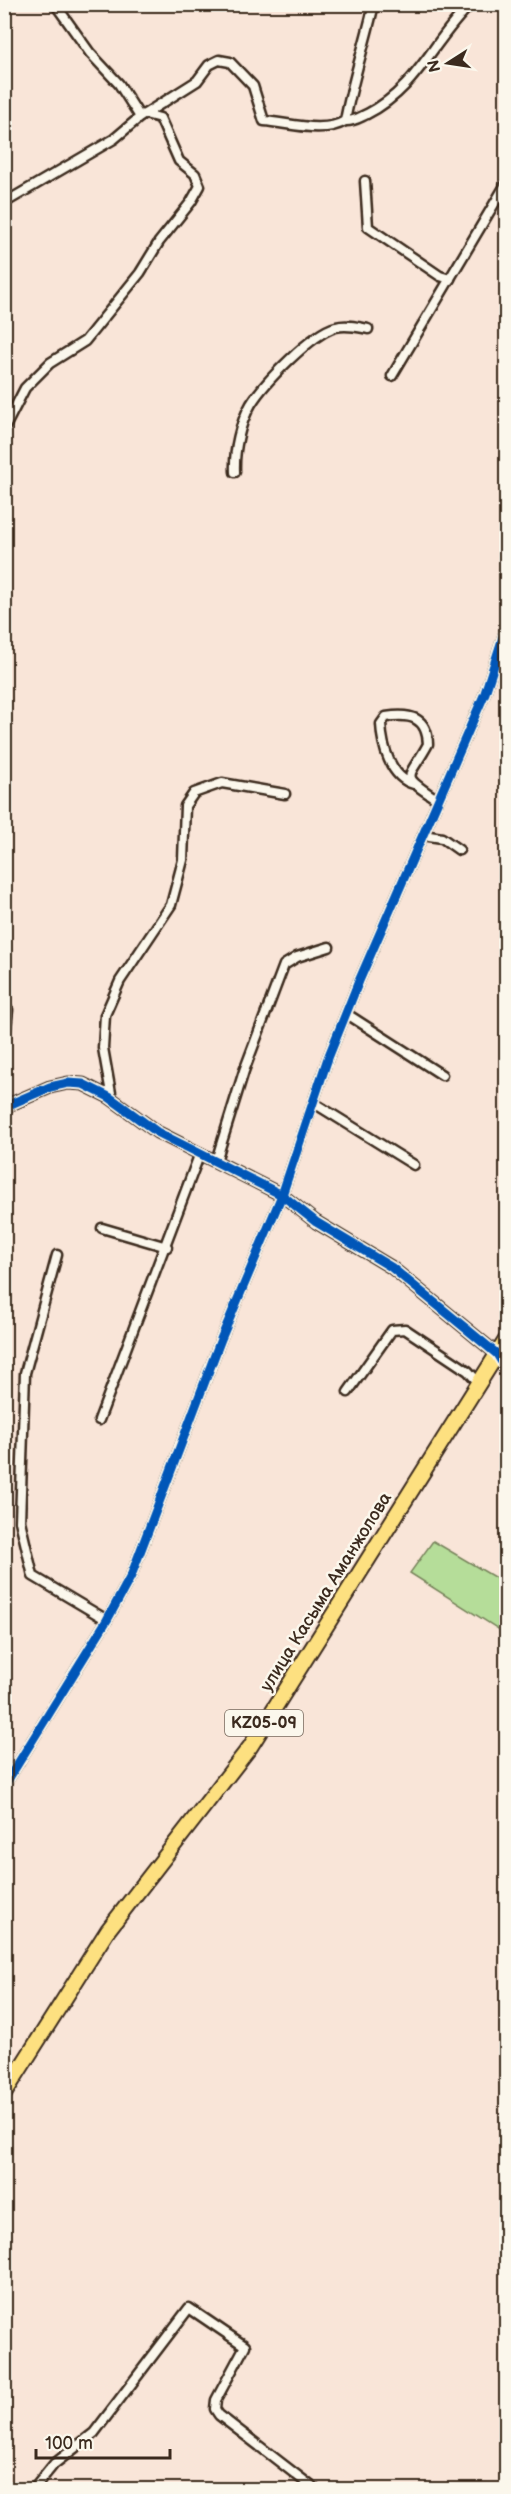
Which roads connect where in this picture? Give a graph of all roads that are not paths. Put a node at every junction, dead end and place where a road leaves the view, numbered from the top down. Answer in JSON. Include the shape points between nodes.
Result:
{"nodes":[{"id":1,"x":55,"y":4,"type":"edge"},
{"id":2,"x":374,"y":4,"type":"edge"},
{"id":3,"x":471,"y":4,"type":"edge"},
{"id":4,"x":143,"y":116,"type":"junction"},
{"id":5,"x":345,"y":121,"type":"junction"},
{"id":6,"x":365,"y":181,"type":"dead end"},
{"id":7,"x":507,"y":184,"type":"edge"},
{"id":8,"x":4,"y":203,"type":"edge"},
{"id":9,"x":450,"y":279,"type":"junction"},
{"id":10,"x":368,"y":328,"type":"dead end"},
{"id":11,"x":392,"y":376,"type":"dead end"},
{"id":12,"x":4,"y":429,"type":"edge"},
{"id":13,"x":235,"y":472,"type":"dead end"},
{"id":14,"x":507,"y":628,"type":"edge"},
{"id":15,"x":414,"y":784,"type":"junction"},
{"id":16,"x":285,"y":794,"type":"dead end"},
{"id":17,"x":438,"y":800,"type":"junction"},
{"id":18,"x":423,"y":835,"type":"junction"},
{"id":19,"x":459,"y":850,"type":"dead end"},
{"id":20,"x":329,"y":947,"type":"dead end"},
{"id":21,"x":4,"y":1010,"type":"edge"},
{"id":22,"x":347,"y":1014,"type":"junction"},
{"id":23,"x":4,"y":1046,"type":"edge"},
{"id":24,"x":442,"y":1075,"type":"dead end"},
{"id":25,"x":112,"y":1099,"type":"junction"},
{"id":26,"x":314,"y":1103,"type":"junction"},
{"id":27,"x":4,"y":1107,"type":"edge"},
{"id":28,"x":200,"y":1154,"type":"junction"},
{"id":29,"x":216,"y":1161,"type":"junction"},
{"id":30,"x":414,"y":1165,"type":"dead end"},
{"id":31,"x":282,"y":1195,"type":"junction"},
{"id":32,"x":102,"y":1228,"type":"dead end"},
{"id":33,"x":167,"y":1247,"type":"junction"},
{"id":34,"x":57,"y":1255,"type":"dead end"},
{"id":35,"x":507,"y":1340,"type":"edge"},
{"id":36,"x":497,"y":1354,"type":"junction"},
{"id":37,"x":507,"y":1369,"type":"edge"},
{"id":38,"x":479,"y":1383,"type":"junction"},
{"id":39,"x":348,"y":1392,"type":"dead end"},
{"id":40,"x":99,"y":1420,"type":"dead end"},
{"id":41,"x":107,"y":1620,"type":"junction"},
{"id":42,"x":4,"y":1786,"type":"edge"},
{"id":43,"x":4,"y":2094,"type":"edge"},
{"id":44,"x":33,"y":2490,"type":"edge"},
{"id":45,"x":316,"y":2490,"type":"edge"}],
"edges":[{"from":1,"to":4,"type":"street"},
{"from":2,"to":5,"type":"street"},
{"from":3,"to":5,"type":"street","via":[[448,27],[432,55],[397,94],[365,115]]},
{"from":4,"to":5,"type":"street","via":[[197,81],[209,65],[219,60],[231,62],[253,86],[264,121],[322,129]]},
{"from":4,"to":8,"type":"street","via":[[114,139]]},
{"from":4,"to":12,"type":"street","via":[[160,118],[179,161],[195,174],[200,186],[140,273],[85,341],[50,363],[25,388]]},
{"from":6,"to":9,"type":"street","via":[[368,227]]},
{"from":7,"to":9,"type":"street"},
{"from":9,"to":11,"type":"street"},
{"from":10,"to":13,"type":"street","via":[[338,326],[322,332],[299,350],[252,403],[238,440]]},
{"from":14,"to":17,"type":"street","via":[[485,693]]},
{"from":15,"to":15,"type":"street","via":[[411,769],[428,744],[426,728],[417,718],[386,717],[381,724],[381,738],[388,758],[399,774]]},
{"from":15,"to":17,"type":"street"},
{"from":16,"to":25,"type":"street","via":[[222,783],[194,793],[185,806],[183,860],[171,905],[120,981],[105,1015],[103,1048]]},
{"from":17,"to":18,"type":"street"},
{"from":18,"to":19,"type":"street","via":[[442,838]]},
{"from":18,"to":22,"type":"street"},
{"from":20,"to":29,"type":"street","via":[[284,964]]},
{"from":21,"to":23,"type":"street","via":[[8,1010]]},
{"from":22,"to":24,"type":"street"},
{"from":22,"to":26,"type":"street"},
{"from":25,"to":27,"type":"street","via":[[83,1084],[68,1083]]},
{"from":25,"to":28,"type":"street","via":[[157,1132]]},
{"from":26,"to":30,"type":"street"},
{"from":26,"to":31,"type":"street"},
{"from":28,"to":29,"type":"street"},
{"from":28,"to":33,"type":"street"},
{"from":29,"to":31,"type":"street"},
{"from":31,"to":36,"type":"street","via":[[316,1222],[391,1267]]},
{"from":31,"to":41,"type":"street","via":[[220,1339],[131,1576]]},
{"from":32,"to":33,"type":"street"},
{"from":33,"to":40,"type":"street"},
{"from":34,"to":41,"type":"street","via":[[25,1373],[20,1521],[33,1576]]},
{"from":35,"to":36,"type":"main road","name":"улица Касыма Аманжолова","number":"KZ05-09"},
{"from":36,"to":37,"type":"street"},
{"from":36,"to":38,"type":"main road","name":"улица Касыма Аманжолова","number":"KZ05-09"},
{"from":38,"to":39,"type":"street","via":[[468,1371],[405,1329],[392,1330]]},
{"from":38,"to":43,"type":"main road","name":"улица Касыма Аманжолова","number":"KZ05-09","via":[[249,1747],[108,1930]]},
{"from":41,"to":42,"type":"street"},
{"from":44,"to":45,"type":"street","via":[[54,2464],[94,2433],[189,2308],[245,2346],[216,2400],[219,2415]]}]}
